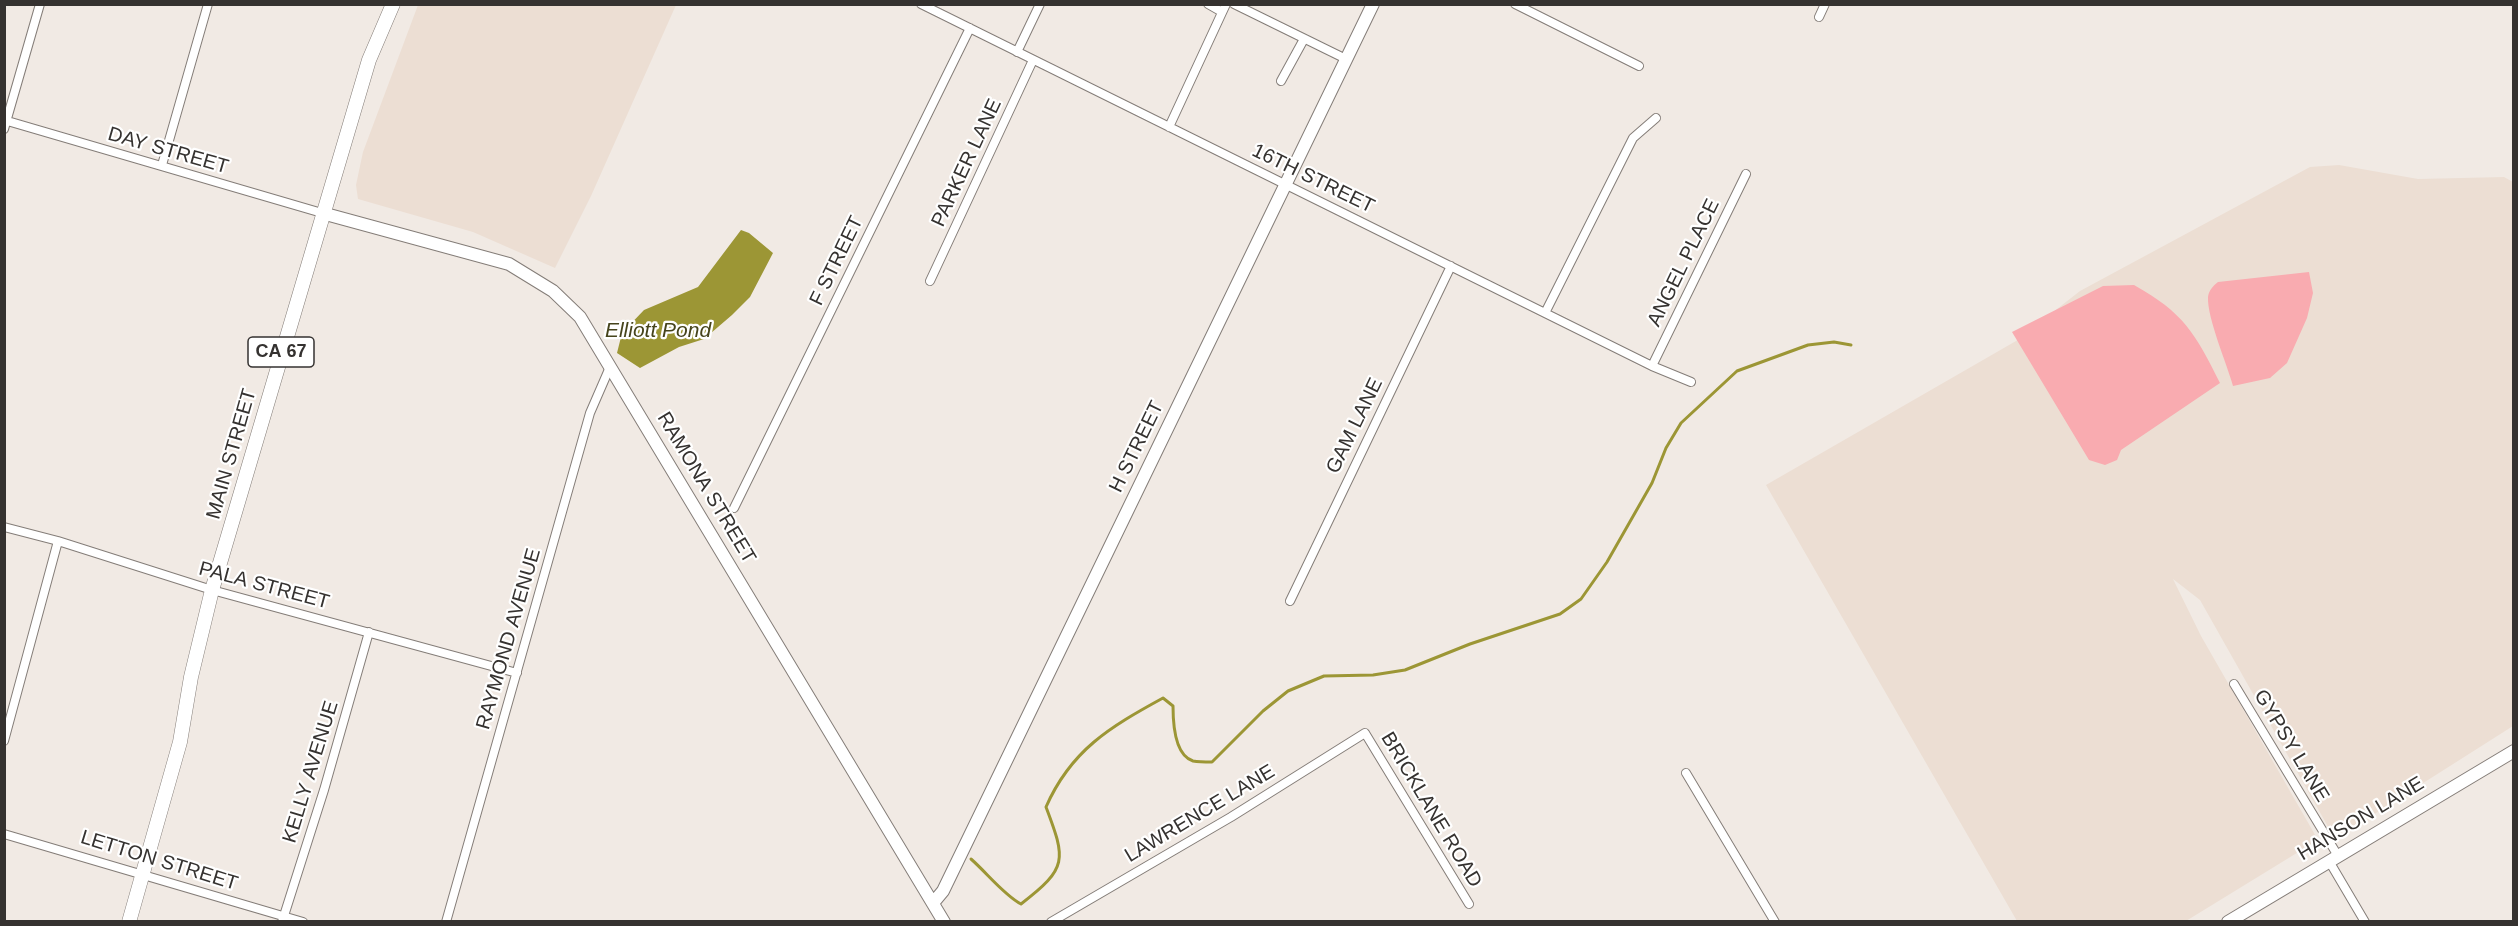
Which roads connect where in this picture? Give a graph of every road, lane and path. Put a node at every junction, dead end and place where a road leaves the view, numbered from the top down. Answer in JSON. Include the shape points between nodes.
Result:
{"nodes":[{"id":1,"x":40,"y":4,"type":"edge"},
{"id":2,"x":208,"y":4,"type":"edge"},
{"id":3,"x":393,"y":4,"type":"edge"},
{"id":4,"x":921,"y":4,"type":"edge"},
{"id":5,"x":1040,"y":4,"type":"edge"},
{"id":6,"x":1208,"y":4,"type":"edge"},
{"id":7,"x":1234,"y":4,"type":"edge"},
{"id":8,"x":1373,"y":4,"type":"edge"},
{"id":9,"x":1515,"y":4,"type":"edge"},
{"id":10,"x":1825,"y":4,"type":"edge"},
{"id":11,"x":1224,"y":8,"type":"edge"},
{"id":12,"x":1819,"y":17,"type":"dead end"},
{"id":13,"x":970,"y":28,"type":"junction"},
{"id":14,"x":1304,"y":39,"type":"junction"},
{"id":15,"x":1017,"y":52,"type":"junction"},
{"id":16,"x":1346,"y":59,"type":"junction"},
{"id":17,"x":1033,"y":60,"type":"junction"},
{"id":18,"x":1639,"y":66,"type":"dead end"},
{"id":19,"x":1281,"y":81,"type":"dead end"},
{"id":20,"x":1656,"y":118,"type":"dead end"},
{"id":21,"x":5,"y":123,"type":"edge"},
{"id":22,"x":1169,"y":127,"type":"junction"},
{"id":23,"x":162,"y":165,"type":"junction"},
{"id":24,"x":1746,"y":174,"type":"dead end"},
{"id":25,"x":1286,"y":184,"type":"junction"},
{"id":26,"x":322,"y":213,"type":"junction"},
{"id":27,"x":1451,"y":266,"type":"junction"},
{"id":28,"x":930,"y":281,"type":"dead end"},
{"id":29,"x":1545,"y":313,"type":"junction"},
{"id":30,"x":1652,"y":366,"type":"junction"},
{"id":31,"x":610,"y":367,"type":"junction"},
{"id":32,"x":1691,"y":382,"type":"dead end"},
{"id":33,"x":734,"y":508,"type":"dead end"},
{"id":34,"x":4,"y":526,"type":"edge"},
{"id":35,"x":58,"y":541,"type":"junction"},
{"id":36,"x":212,"y":590,"type":"junction"},
{"id":37,"x":1290,"y":600,"type":"dead end"},
{"id":38,"x":369,"y":632,"type":"junction"},
{"id":39,"x":517,"y":673,"type":"junction"},
{"id":40,"x":2234,"y":684,"type":"dead end"},
{"id":41,"x":1365,"y":733,"type":"joint"},
{"id":42,"x":4,"y":741,"type":"edge"},
{"id":43,"x":2514,"y":751,"type":"edge"},
{"id":44,"x":1686,"y":773,"type":"dead end"},
{"id":45,"x":4,"y":834,"type":"edge"},
{"id":46,"x":2333,"y":858,"type":"junction"},
{"id":47,"x":144,"y":873,"type":"junction"},
{"id":48,"x":933,"y":903,"type":"junction"},
{"id":49,"x":1469,"y":904,"type":"dead end"},
{"id":50,"x":283,"y":919,"type":"edge"},
{"id":51,"x":129,"y":921,"type":"edge"},
{"id":52,"x":303,"y":921,"type":"edge"},
{"id":53,"x":446,"y":921,"type":"edge"},
{"id":54,"x":944,"y":921,"type":"edge"},
{"id":55,"x":1051,"y":921,"type":"edge"},
{"id":56,"x":1775,"y":921,"type":"edge"},
{"id":57,"x":2228,"y":921,"type":"edge"},
{"id":58,"x":2365,"y":921,"type":"edge"}],
"edges":[{"from":1,"to":21,"type":"street"},
{"from":2,"to":23,"type":"street"},
{"from":3,"to":26,"type":"main road","name":"MAIN STREET","number":"CA 67","via":[[372,49]]},
{"from":4,"to":13,"type":"street","name":"16TH STREET"},
{"from":5,"to":15,"type":"street"},
{"from":6,"to":11,"type":"street"},
{"from":7,"to":14,"type":"street"},
{"from":8,"to":16,"type":"main road","name":"H STREET"},
{"from":9,"to":18,"type":"street"},
{"from":10,"to":12,"type":"street"},
{"from":11,"to":22,"type":"street"},
{"from":13,"to":15,"type":"street","name":"16TH STREET"},
{"from":13,"to":33,"type":"street","name":"F STREET"},
{"from":14,"to":16,"type":"street"},
{"from":14,"to":19,"type":"street"},
{"from":15,"to":17,"type":"street","name":"16TH STREET"},
{"from":16,"to":25,"type":"main road","name":"H STREET"},
{"from":17,"to":22,"type":"street","name":"16TH STREET"},
{"from":17,"to":28,"type":"street","name":"PARKER LANE"},
{"from":20,"to":29,"type":"street","via":[[1633,138]]},
{"from":21,"to":23,"type":"street","name":"DAY STREET"},
{"from":22,"to":25,"type":"street","name":"16TH STREET"},
{"from":23,"to":26,"type":"street","name":"DAY STREET"},
{"from":24,"to":30,"type":"street","name":"ANGEL PLACE"},
{"from":25,"to":27,"type":"street","name":"16TH STREET"},
{"from":25,"to":48,"type":"main road","name":"H STREET","via":[[943,891]]},
{"from":26,"to":31,"type":"main road","name":"RAMONA STREET","via":[[509,264],[553,291],[580,317]]},
{"from":26,"to":36,"type":"main road","name":"MAIN STREET","number":"CA 67"},
{"from":27,"to":29,"type":"street","name":"16TH STREET"},
{"from":27,"to":37,"type":"street","name":"GAM LANE"},
{"from":29,"to":30,"type":"street","name":"16TH STREET"},
{"from":30,"to":32,"type":"street","name":"16TH STREET"},
{"from":31,"to":39,"type":"street","name":"RAYMOND AVENUE","via":[[590,413]]},
{"from":31,"to":48,"type":"main road","name":"RAMONA STREET"},
{"from":34,"to":35,"type":"street","name":"PALA STREET"},
{"from":35,"to":36,"type":"street","name":"PALA STREET"},
{"from":35,"to":42,"type":"street"},
{"from":36,"to":38,"type":"street","name":"PALA STREET"},
{"from":36,"to":47,"type":"main road","name":"MAIN STREET","number":"CA 67","via":[[180,742]]},
{"from":38,"to":39,"type":"street","name":"PALA STREET"},
{"from":38,"to":50,"type":"street","name":"KELLY AVENUE"},
{"from":39,"to":53,"type":"street","name":"RAYMOND AVENUE"},
{"from":40,"to":46,"type":"street","name":"GYPSY LANE"},
{"from":41,"to":49,"type":"street","name":"BRICKLANE ROAD"},
{"from":41,"to":55,"type":"street","name":"LAWRENCE LANE","via":[[1231,817]]},
{"from":43,"to":46,"type":"main road","name":"HANSON LANE"},
{"from":44,"to":56,"type":"street"},
{"from":45,"to":47,"type":"street","name":"LETTON STREET"},
{"from":46,"to":57,"type":"main road","name":"HANSON LANE"},
{"from":46,"to":58,"type":"street","name":"GYPSY LANE"},
{"from":47,"to":50,"type":"street","name":"LETTON STREET"},
{"from":47,"to":51,"type":"main road","name":"MAIN STREET","number":"CA 67"},
{"from":48,"to":54,"type":"main road","name":"RAMONA STREET"},
{"from":50,"to":52,"type":"street","name":"LETTON STREET"}]}
